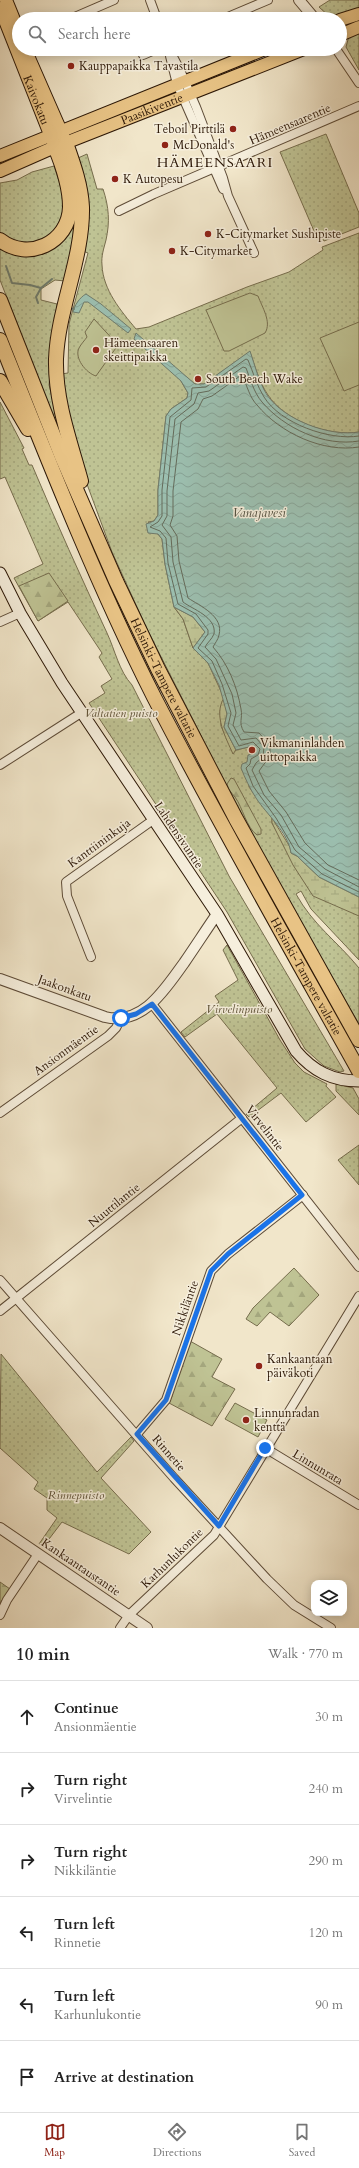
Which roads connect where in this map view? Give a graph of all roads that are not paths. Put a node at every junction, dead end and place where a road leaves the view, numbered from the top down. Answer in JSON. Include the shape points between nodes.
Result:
{"nodes":[{"id":1,"x":6,"y":0,"type":"edge"},
{"id":2,"x":114,"y":0,"type":"edge"},
{"id":3,"x":150,"y":0,"type":"edge"},
{"id":4,"x":268,"y":0,"type":"edge"},
{"id":5,"x":299,"y":0,"type":"edge"},
{"id":6,"x":0,"y":8,"type":"edge"},
{"id":7,"x":86,"y":12,"type":"edge"},
{"id":8,"x":154,"y":12,"type":"edge"},
{"id":9,"x":240,"y":12,"type":"edge"},
{"id":10,"x":309,"y":12,"type":"edge"},
{"id":11,"x":359,"y":14,"type":"edge"},
{"id":12,"x":347,"y":18,"type":"edge"},
{"id":13,"x":12,"y":21,"type":"edge"},
{"id":14,"x":359,"y":27,"type":"edge"},
{"id":15,"x":12,"y":30,"type":"edge"},
{"id":16,"x":347,"y":32,"type":"edge"},
{"id":17,"x":24,"y":56,"type":"edge"},
{"id":18,"x":28,"y":56,"type":"edge"},
{"id":19,"x":171,"y":56,"type":"edge"},
{"id":20,"x":248,"y":56,"type":"edge"},
{"id":21,"x":286,"y":56,"type":"edge"},
{"id":22,"x":341,"y":56,"type":"edge"},
{"id":23,"x":181,"y":83,"type":"junction"},
{"id":24,"x":359,"y":83,"type":"edge"},
{"id":25,"x":186,"y":96,"type":"junction"},
{"id":26,"x":359,"y":106,"type":"edge"},
{"id":27,"x":58,"y":139,"type":"junction"},
{"id":28,"x":0,"y":156,"type":"edge"},
{"id":29,"x":216,"y":168,"type":"junction"},
{"id":30,"x":0,"y":171,"type":"edge"},
{"id":31,"x":119,"y":211,"type":"dead end"},
{"id":32,"x":0,"y":240,"type":"edge"},
{"id":33,"x":254,"y":253,"type":"dead end"},
{"id":34,"x":0,"y":300,"type":"edge"},
{"id":35,"x":0,"y":340,"type":"edge"},
{"id":36,"x":0,"y":381,"type":"edge"},
{"id":37,"x":42,"y":447,"type":"junction"},
{"id":38,"x":90,"y":518,"type":"junction"},
{"id":39,"x":0,"y":573,"type":"edge"},
{"id":40,"x":20,"y":613,"type":"junction"},
{"id":41,"x":0,"y":622,"type":"edge"},
{"id":42,"x":81,"y":713,"type":"junction"},
{"id":43,"x":0,"y":765,"type":"edge"},
{"id":44,"x":152,"y":820,"type":"junction"},
{"id":45,"x":217,"y":914,"type":"junction"},
{"id":46,"x":91,"y":957,"type":"dead end"},
{"id":47,"x":0,"y":979,"type":"edge"},
{"id":48,"x":152,"y":1004,"type":"junction"},
{"id":49,"x":121,"y":1018,"type":"junction"},
{"id":50,"x":359,"y":1040,"type":"edge"},
{"id":51,"x":358,"y":1069,"type":"edge"},
{"id":52,"x":359,"y":1081,"type":"edge"},
{"id":53,"x":0,"y":1113,"type":"edge"},
{"id":54,"x":242,"y":1118,"type":"junction"},
{"id":55,"x":302,"y":1195,"type":"junction"},
{"id":56,"x":359,"y":1266,"type":"edge"},
{"id":57,"x":0,"y":1280,"type":"edge"},
{"id":58,"x":359,"y":1296,"type":"edge"},
{"id":59,"x":16,"y":1299,"type":"junction"},
{"id":60,"x":0,"y":1311,"type":"edge"},
{"id":61,"x":137,"y":1434,"type":"junction"},
{"id":62,"x":265,"y":1448,"type":"junction"},
{"id":63,"x":359,"y":1505,"type":"edge"},
{"id":64,"x":219,"y":1526,"type":"junction"},
{"id":65,"x":0,"y":1528,"type":"edge"},
{"id":66,"x":38,"y":1554,"type":"junction"},
{"id":67,"x":0,"y":1615,"type":"edge"},
{"id":68,"x":129,"y":1616,"type":"junction"},
{"id":69,"x":120,"y":1628,"type":"edge"},
{"id":70,"x":148,"y":1628,"type":"edge"},
{"id":71,"x":331,"y":1628,"type":"edge"}],
"edges":[{"from":1,"to":13,"type":"main road","name":"Kaivokatu"},
{"from":2,"to":7,"type":"street"},
{"from":3,"to":8,"type":"street"},
{"from":4,"to":9,"type":"street"},
{"from":5,"to":10,"type":"street"},
{"from":6,"to":15,"type":"main road","name":"Kaivokatu"},
{"from":11,"to":12,"type":"main road"},
{"from":14,"to":16,"type":"main road"},
{"from":17,"to":27,"type":"main road","name":"Kaivokatu"},
{"from":18,"to":27,"type":"main road","name":"Kaivokatu"},
{"from":19,"to":23,"type":"street"},
{"from":20,"to":23,"type":"main road","name":"Paasikiventie"},
{"from":21,"to":25,"type":"main road","name":"Paasikiventie"},
{"from":22,"to":24,"type":"street"},
{"from":23,"to":25,"type":"street"},
{"from":23,"to":27,"type":"main road","name":"Paasikiventie","via":[[130,102]]},
{"from":25,"to":27,"type":"main road","name":"Paasikiventie"},
{"from":25,"to":29,"type":"street"},
{"from":26,"to":29,"type":"street","name":"Hämeensaarentie"},
{"from":27,"to":28,"type":"main road","name":"Paasikiventie"},
{"from":27,"to":30,"type":"main road","name":"Paasikiventie"},
{"from":27,"to":32,"type":"highway","via":[[70,197],[68,217],[63,229],[55,240],[37,249],[17,249]]},
{"from":27,"to":38,"type":"highway","via":[[78,180],[82,219],[58,335],[57,380],[68,437]]},
{"from":29,"to":31,"type":"street","name":"Hämeensaarentie"},
{"from":29,"to":33,"type":"street"},
{"from":34,"to":38,"type":"highway","name":"Helsinki-Tampere valtatie","via":[[62,457]]},
{"from":35,"to":37,"type":"highway","name":"Helsinki-Tampere valtatie"},
{"from":36,"to":37,"type":"highway","via":[[26,427]]},
{"from":37,"to":51,"type":"highway","name":"Helsinki-Tampere valtatie","via":[[154,696]]},
{"from":38,"to":50,"type":"highway","name":"Helsinki-Tampere valtatie","via":[[158,670],[240,826]]},
{"from":39,"to":40,"type":"main road","name":"Lahdensivuntie"},
{"from":40,"to":41,"type":"street"},
{"from":40,"to":42,"type":"main road","name":"Lahdensivuntie"},
{"from":42,"to":43,"type":"street"},
{"from":42,"to":44,"type":"main road","name":"Lahdensivuntie"},
{"from":44,"to":45,"type":"main road","name":"Lahdensivuntie"},
{"from":44,"to":46,"type":"street","name":"Kanttiininkuja","via":[[66,882],[67,896]]},
{"from":45,"to":48,"type":"street","via":[[163,993]]},
{"from":45,"to":52,"type":"main road","name":"Lahdensivuntie","via":[[296,1051],[317,1070],[334,1079]]},
{"from":47,"to":49,"type":"street","name":"Jaakonkatu","via":[[105,1017]]},
{"from":48,"to":49,"type":"street","via":[[136,1014]]},
{"from":48,"to":54,"type":"street","name":"Virvelintie"},
{"from":49,"to":53,"type":"street","name":"Ansionmäentie","via":[[108,1036]]},
{"from":54,"to":55,"type":"street","name":"Virvelintie"},
{"from":54,"to":59,"type":"street","name":"Nuuttilantie"},
{"from":55,"to":56,"type":"street","name":"Virvelintie"},
{"from":55,"to":61,"type":"street","name":"Nikkiläntie","via":[[228,1254],[211,1271],[166,1400]]},
{"from":57,"to":59,"type":"street","name":"Rinnetie"},
{"from":58,"to":62,"type":"street","name":"Karhunlukontie"},
{"from":59,"to":60,"type":"street","name":"Nuuttilantie"},
{"from":59,"to":61,"type":"street","name":"Rinnetie"},
{"from":61,"to":64,"type":"street","name":"Rinnetie"},
{"from":62,"to":63,"type":"street","name":"Linnunrata"},
{"from":62,"to":64,"type":"street","name":"Karhunlukontie"},
{"from":64,"to":68,"type":"street","name":"Karhunlukontie","via":[[214,1535]]},
{"from":64,"to":71,"type":"street","name":"Rinnetie","via":[[294,1605]]},
{"from":65,"to":66,"type":"street","name":"Kankaantaustantie"},
{"from":66,"to":67,"type":"street"},
{"from":66,"to":68,"type":"street","name":"Kankaantaustantie"},
{"from":68,"to":69,"type":"street","name":"Karhunlukontie"},
{"from":68,"to":70,"type":"street","name":"Kankaantaustantie"}]}
